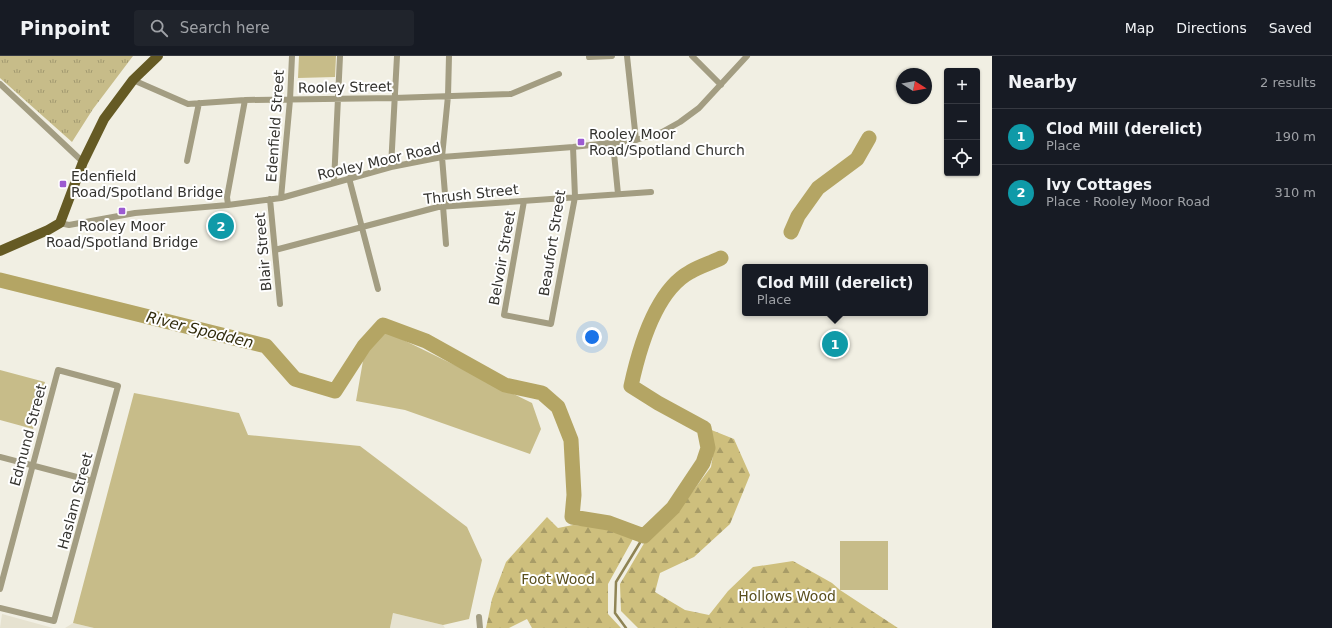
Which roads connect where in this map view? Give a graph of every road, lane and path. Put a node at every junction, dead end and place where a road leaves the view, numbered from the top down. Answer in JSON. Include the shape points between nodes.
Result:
{"nodes":[{"id":1,"x":292,"y":56,"type":"edge"},
{"id":2,"x":340,"y":56,"type":"edge"},
{"id":3,"x":397,"y":56,"type":"edge"},
{"id":4,"x":449,"y":56,"type":"edge"},
{"id":5,"x":612,"y":56,"type":"edge"},
{"id":6,"x":627,"y":56,"type":"edge"},
{"id":7,"x":692,"y":56,"type":"edge"},
{"id":8,"x":747,"y":56,"type":"edge"},
{"id":9,"x":154,"y":57,"type":"edge"},
{"id":10,"x":589,"y":57,"type":"dead end"},
{"id":11,"x":558,"y":74,"type":"dead end"},
{"id":12,"x":133,"y":80,"type":"junction"},
{"id":13,"x":0,"y":84,"type":"edge"},
{"id":14,"x":722,"y":84,"type":"junction"},
{"id":15,"x":448,"y":96,"type":"junction"},
{"id":16,"x":338,"y":98,"type":"junction"},
{"id":17,"x":394,"y":98,"type":"junction"},
{"id":18,"x":245,"y":100,"type":"junction"},
{"id":19,"x":290,"y":100,"type":"junction"},
{"id":20,"x":199,"y":103,"type":"junction"},
{"id":21,"x":636,"y":140,"type":"junction"},
{"id":22,"x":613,"y":143,"type":"junction"},
{"id":23,"x":573,"y":147,"type":"junction"},
{"id":24,"x":442,"y":157,"type":"junction"},
{"id":25,"x":187,"y":161,"type":"dead end"},
{"id":26,"x":83,"y":162,"type":"junction"},
{"id":27,"x":391,"y":167,"type":"junction"},
{"id":28,"x":349,"y":178,"type":"junction"},
{"id":29,"x":334,"y":182,"type":"junction"},
{"id":30,"x":650,"y":192,"type":"dead end"},
{"id":31,"x":618,"y":194,"type":"junction"},
{"id":32,"x":574,"y":197,"type":"junction"},
{"id":33,"x":281,"y":198,"type":"junction"},
{"id":34,"x":270,"y":199,"type":"junction"},
{"id":35,"x":524,"y":201,"type":"junction"},
{"id":36,"x":228,"y":205,"type":"junction"},
{"id":37,"x":445,"y":206,"type":"junction"},
{"id":38,"x":60,"y":223,"type":"junction"},
{"id":39,"x":362,"y":227,"type":"junction"},
{"id":40,"x":446,"y":244,"type":"dead end"},
{"id":41,"x":275,"y":250,"type":"junction"},
{"id":42,"x":0,"y":251,"type":"edge"},
{"id":43,"x":378,"y":289,"type":"dead end"},
{"id":44,"x":280,"y":304,"type":"dead end"},
{"id":45,"x":533,"y":320,"type":"joint"},
{"id":46,"x":118,"y":386,"type":"joint"},
{"id":47,"x":0,"y":457,"type":"edge"},
{"id":48,"x":33,"y":465,"type":"junction"},
{"id":49,"x":92,"y":481,"type":"junction"},
{"id":50,"x":0,"y":589,"type":"edge"},
{"id":51,"x":0,"y":608,"type":"edge"},
{"id":52,"x":479,"y":617,"type":"dead end"},
{"id":53,"x":480,"y":628,"type":"edge"}],
"edges":[{"from":1,"to":19,"type":"street","name":"Edenfield Street"},
{"from":2,"to":16,"type":"street"},
{"from":3,"to":17,"type":"street"},
{"from":4,"to":15,"type":"street"},
{"from":5,"to":10,"type":"street"},
{"from":6,"to":21,"type":"street"},
{"from":7,"to":14,"type":"street"},
{"from":8,"to":14,"type":"street","name":"Rooley Moor Road"},
{"from":9,"to":12,"type":"main road"},
{"from":11,"to":15,"type":"street","name":"Rooley Street","via":[[511,94]]},
{"from":12,"to":20,"type":"street","name":"Rooley Street","via":[[188,104]]},
{"from":12,"to":26,"type":"main road","via":[[104,119]]},
{"from":13,"to":26,"type":"street"},
{"from":14,"to":21,"type":"street","name":"Rooley Moor Road","via":[[699,108],[680,122],[662,132]]},
{"from":15,"to":17,"type":"street","name":"Rooley Street"},
{"from":15,"to":24,"type":"street"},
{"from":16,"to":17,"type":"street","name":"Rooley Street"},
{"from":16,"to":19,"type":"street","name":"Rooley Street"},
{"from":16,"to":29,"type":"street"},
{"from":17,"to":27,"type":"street"},
{"from":18,"to":19,"type":"street","name":"Rooley Street"},
{"from":18,"to":20,"type":"street","name":"Rooley Street"},
{"from":18,"to":36,"type":"street"},
{"from":19,"to":33,"type":"street","name":"Edenfield Street"},
{"from":20,"to":25,"type":"street"},
{"from":21,"to":22,"type":"street","name":"Rooley Moor Road"},
{"from":22,"to":23,"type":"street","name":"Rooley Moor Road"},
{"from":22,"to":31,"type":"street"},
{"from":23,"to":24,"type":"street","name":"Rooley Moor Road"},
{"from":23,"to":32,"type":"street","name":"Beaufort Street"},
{"from":24,"to":27,"type":"street","name":"Rooley Moor Road"},
{"from":24,"to":37,"type":"street"},
{"from":26,"to":38,"type":"main road"},
{"from":27,"to":28,"type":"street","name":"Rooley Moor Road"},
{"from":28,"to":29,"type":"street","name":"Rooley Moor Road"},
{"from":28,"to":39,"type":"street"},
{"from":29,"to":33,"type":"street","name":"Rooley Moor Road"},
{"from":30,"to":31,"type":"street","name":"Thrush Street"},
{"from":31,"to":32,"type":"street","name":"Thrush Street"},
{"from":32,"to":35,"type":"street","name":"Thrush Street"},
{"from":32,"to":45,"type":"street","name":"Beaufort Street","via":[[551,324]]},
{"from":33,"to":34,"type":"street","name":"Rooley Moor Road"},
{"from":34,"to":36,"type":"street","name":"Rooley Moor Road"},
{"from":34,"to":41,"type":"street","name":"Blair Street"},
{"from":35,"to":37,"type":"street","name":"Thrush Street"},
{"from":35,"to":45,"type":"street","name":"Belvoir Street","via":[[504,315]]},
{"from":36,"to":38,"type":"street","name":"Rooley Moor Road","via":[[135,213],[68,225]]},
{"from":37,"to":39,"type":"street","name":"Thrush Street"},
{"from":37,"to":40,"type":"street"},
{"from":38,"to":42,"type":"main road"},
{"from":39,"to":41,"type":"street","name":"Thrush Street"},
{"from":39,"to":43,"type":"street"},
{"from":41,"to":44,"type":"street","name":"Blair Street"},
{"from":46,"to":48,"type":"street","name":"Edmund Street","via":[[58,370]]},
{"from":46,"to":49,"type":"street","name":"Haslam Street"},
{"from":47,"to":48,"type":"street"},
{"from":48,"to":49,"type":"street"},
{"from":48,"to":50,"type":"street","name":"Edmund Street"},
{"from":49,"to":51,"type":"street","name":"Haslam Street","via":[[54,621]]},
{"from":52,"to":53,"type":"street"}]}
